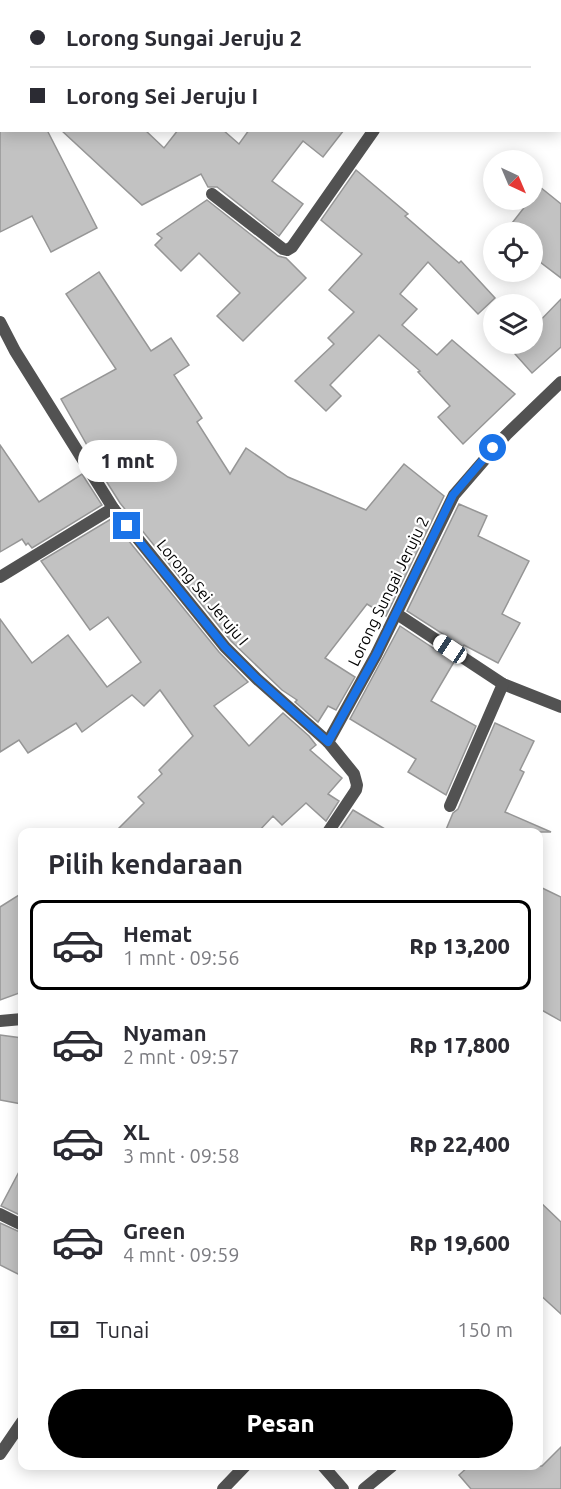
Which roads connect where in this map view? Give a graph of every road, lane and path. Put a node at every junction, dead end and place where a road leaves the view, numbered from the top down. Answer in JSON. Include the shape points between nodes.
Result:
{"nodes":[{"id":1,"x":373,"y":132,"type":"edge"},
{"id":2,"x":212,"y":194,"type":"dead end"},
{"id":3,"x":0,"y":322,"type":"edge"},
{"id":4,"x":561,"y":382,"type":"edge"},
{"id":5,"x":113,"y":508,"type":"junction"},
{"id":6,"x":0,"y":577,"type":"edge"},
{"id":7,"x":396,"y":614,"type":"junction"},
{"id":8,"x":503,"y":684,"type":"junction"},
{"id":9,"x":561,"y":707,"type":"edge"},
{"id":10,"x":328,"y":742,"type":"junction"},
{"id":11,"x":450,"y":806,"type":"dead end"},
{"id":12,"x":331,"y":828,"type":"edge"},
{"id":13,"x":18,"y":1019,"type":"edge"},
{"id":14,"x":0,"y":1021,"type":"edge"},
{"id":15,"x":0,"y":1214,"type":"edge"},
{"id":16,"x":18,"y":1223,"type":"edge"},
{"id":17,"x":18,"y":1428,"type":"edge"},
{"id":18,"x":0,"y":1454,"type":"edge"},
{"id":19,"x":241,"y":1470,"type":"edge"},
{"id":20,"x":326,"y":1470,"type":"edge"},
{"id":21,"x":387,"y":1470,"type":"edge"},
{"id":22,"x":223,"y":1489,"type":"edge"},
{"id":23,"x":343,"y":1489,"type":"edge"},
{"id":24,"x":364,"y":1489,"type":"edge"}],
"edges":[{"from":1,"to":2,"type":"street","via":[[287,250]]},
{"from":3,"to":5,"type":"street","name":"Lorong Sei Jeruju I"},
{"from":4,"to":7,"type":"street","name":"Lorong Sungai Jeruju 2","via":[[506,435],[453,495]]},
{"from":5,"to":6,"type":"street"},
{"from":5,"to":10,"type":"street","name":"Lorong Sei Jeruju I","via":[[225,647]]},
{"from":7,"to":8,"type":"street"},
{"from":7,"to":10,"type":"street","name":"Lorong Sungai Jeruju 2"},
{"from":8,"to":9,"type":"street"},
{"from":8,"to":11,"type":"street"},
{"from":10,"to":12,"type":"street","via":[[354,774],[357,785]]},
{"from":13,"to":14,"type":"street"},
{"from":15,"to":16,"type":"street"},
{"from":17,"to":18,"type":"street"},
{"from":19,"to":22,"type":"street"},
{"from":20,"to":23,"type":"street"},
{"from":21,"to":24,"type":"street"}]}
